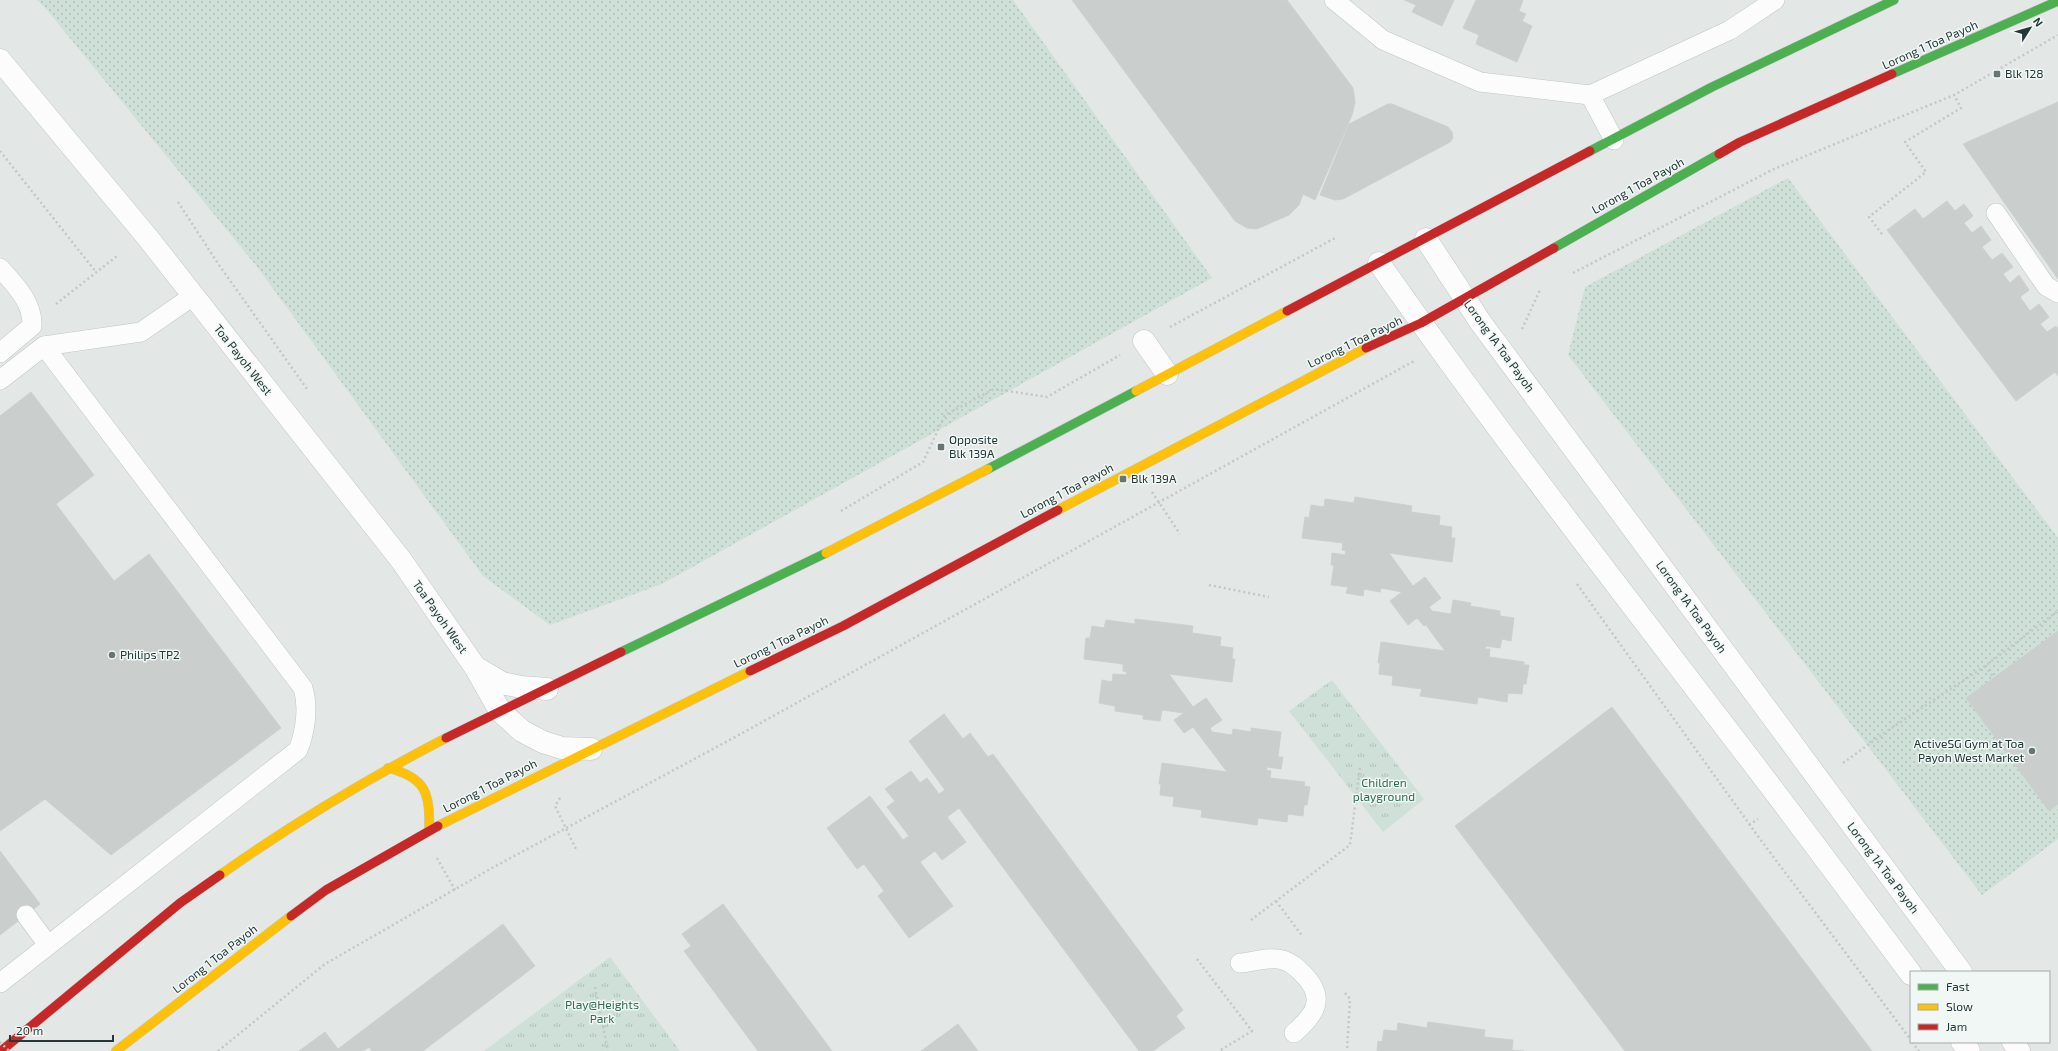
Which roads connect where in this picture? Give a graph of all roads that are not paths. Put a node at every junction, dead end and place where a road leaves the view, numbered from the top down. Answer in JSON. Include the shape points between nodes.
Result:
{"nodes":[{"id":1,"x":1334,"y":0,"type":"edge"},
{"id":2,"x":1775,"y":0,"type":"edge"},
{"id":3,"x":1894,"y":0,"type":"edge"},
{"id":4,"x":2058,"y":1,"type":"edge"},
{"id":5,"x":0,"y":60,"type":"edge"},
{"id":6,"x":1590,"y":95,"type":"junction"},
{"id":7,"x":1614,"y":140,"type":"junction"},
{"id":8,"x":1996,"y":213,"type":"dead end"},
{"id":9,"x":1426,"y":239,"type":"junction"},
{"id":10,"x":1379,"y":263,"type":"junction"},
{"id":11,"x":0,"y":268,"type":"edge"},
{"id":12,"x":2058,"y":293,"type":"edge"},
{"id":13,"x":193,"y":296,"type":"junction"},
{"id":14,"x":1463,"y":298,"type":"junction"},
{"id":15,"x":1421,"y":323,"type":"junction"},
{"id":16,"x":1144,"y":341,"type":"road end"},
{"id":17,"x":44,"y":346,"type":"junction"},
{"id":18,"x":0,"y":353,"type":"edge"},
{"id":19,"x":1167,"y":374,"type":"junction"},
{"id":20,"x":0,"y":380,"type":"edge"},
{"id":21,"x":475,"y":667,"type":"junction"},
{"id":22,"x":547,"y":689,"type":"junction"},
{"id":23,"x":500,"y":711,"type":"junction"},
{"id":24,"x":591,"y":749,"type":"junction"},
{"id":25,"x":388,"y":768,"type":"junction"},
{"id":26,"x":429,"y":830,"type":"junction"},
{"id":27,"x":26,"y":915,"type":"dead end"},
{"id":28,"x":48,"y":945,"type":"junction"},
{"id":29,"x":1240,"y":963,"type":"dead end"},
{"id":30,"x":1960,"y":971,"type":"edge"},
{"id":31,"x":1910,"y":973,"type":"edge"},
{"id":32,"x":0,"y":983,"type":"edge"},
{"id":33,"x":1294,"y":1033,"type":"dead end"},
{"id":34,"x":1963,"y":1043,"type":"edge"},
{"id":35,"x":1,"y":1051,"type":"edge"},
{"id":36,"x":116,"y":1051,"type":"edge"},
{"id":37,"x":1969,"y":1051,"type":"edge"}],
"edges":[{"from":1,"to":6,"type":"lane","via":[[1384,40],[1480,82]]},
{"from":2,"to":6,"type":"lane","via":[[1730,30]]},
{"from":3,"to":7,"type":"main road","via":[[1712,87]]},
{"from":4,"to":14,"type":"main road","name":"Lorong 1 Toa Payoh","via":[[1740,142]]},
{"from":5,"to":13,"type":"street","name":"Toa Payoh West"},
{"from":6,"to":7,"type":"lane"},
{"from":7,"to":9,"type":"main road"},
{"from":8,"to":12,"type":"lane","via":[[2046,286]]},
{"from":9,"to":10,"type":"main road"},
{"from":9,"to":14,"type":"street","name":"Lorong 1A Toa Payoh"},
{"from":10,"to":15,"type":"street"},
{"from":10,"to":19,"type":"main road"},
{"from":11,"to":18,"type":"lane","via":[[21,292],[32,315],[32,326]]},
{"from":13,"to":17,"type":"lane","via":[[141,332]]},
{"from":13,"to":21,"type":"street","name":"Toa Payoh West","via":[[401,560]]},
{"from":14,"to":15,"type":"main road","name":"Lorong 1 Toa Payoh"},
{"from":14,"to":30,"type":"street","name":"Lorong 1A Toa Payoh"},
{"from":15,"to":24,"type":"main road","name":"Lorong 1 Toa Payoh","via":[[1367,348],[1137,467],[842,626]]},
{"from":15,"to":31,"type":"street","via":[[1646,626],[1742,748]]},
{"from":16,"to":19,"type":"street"},
{"from":17,"to":20,"type":"lane"},
{"from":17,"to":28,"type":"lane","via":[[303,688],[306,698],[302,739],[298,750]]},
{"from":19,"to":22,"type":"main road","via":[[881,526]]},
{"from":21,"to":22,"type":"street","name":"Toa Payoh West","via":[[502,683]]},
{"from":21,"to":23,"type":"street","name":"Toa Payoh West"},
{"from":22,"to":23,"type":"main road"},
{"from":23,"to":24,"type":"street","name":"Toa Payoh West","via":[[522,731],[543,742],[562,748]]},
{"from":23,"to":25,"type":"main road"},
{"from":24,"to":26,"type":"main road","name":"Lorong 1 Toa Payoh"},
{"from":25,"to":26,"type":"main road","via":[[400,771],[424,788],[431,805]]},
{"from":25,"to":35,"type":"main road","via":[[268,841],[180,903]]},
{"from":26,"to":36,"type":"main road","name":"Lorong 1 Toa Payoh","via":[[326,890]]},
{"from":27,"to":28,"type":"lane"},
{"from":28,"to":32,"type":"lane"},
{"from":29,"to":33,"type":"lane","via":[[1282,960],[1293,964],[1312,985],[1316,995],[1313,1014]]},
{"from":34,"to":37,"type":"street"}]}
